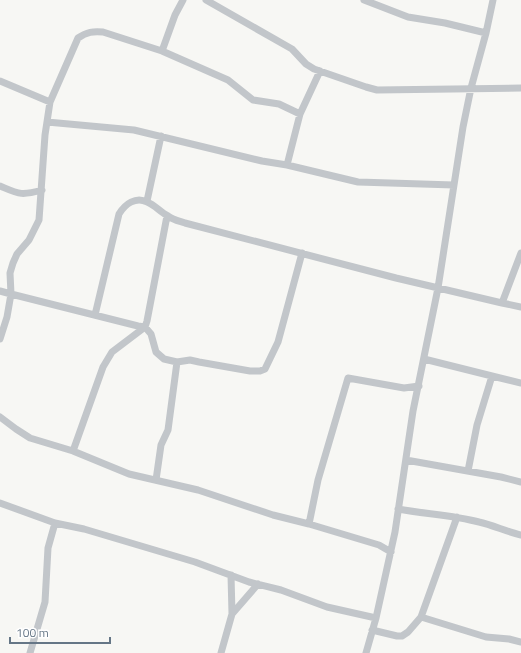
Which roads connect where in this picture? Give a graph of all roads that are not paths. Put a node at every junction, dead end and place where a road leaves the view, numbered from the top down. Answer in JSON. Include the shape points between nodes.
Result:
{"nodes":[{"id":1,"x":183,"y":0,"type":"edge"},
{"id":2,"x":206,"y":0,"type":"edge"},
{"id":3,"x":364,"y":0,"type":"edge"},
{"id":4,"x":493,"y":0,"type":"edge"},
{"id":5,"x":486,"y":33,"type":"junction"},
{"id":6,"x":162,"y":51,"type":"junction"},
{"id":7,"x":320,"y":71,"type":"junction"},
{"id":8,"x":0,"y":80,"type":"edge"},
{"id":9,"x":471,"y":88,"type":"junction"},
{"id":10,"x":521,"y":88,"type":"edge"},
{"id":11,"x":50,"y":102,"type":"junction"},
{"id":12,"x":300,"y":114,"type":"junction"},
{"id":13,"x":47,"y":122,"type":"junction"},
{"id":14,"x":161,"y":136,"type":"junction"},
{"id":15,"x":287,"y":165,"type":"junction"},
{"id":16,"x":454,"y":185,"type":"junction"},
{"id":17,"x":0,"y":186,"type":"edge"},
{"id":18,"x":42,"y":190,"type":"junction"},
{"id":19,"x":147,"y":202,"type":"junction"},
{"id":20,"x":167,"y":216,"type":"junction"},
{"id":21,"x":302,"y":253,"type":"junction"},
{"id":22,"x":521,"y":253,"type":"edge"},
{"id":23,"x":438,"y":288,"type":"junction"},
{"id":24,"x":0,"y":291,"type":"edge"},
{"id":25,"x":11,"y":294,"type":"junction"},
{"id":26,"x":502,"y":303,"type":"junction"},
{"id":27,"x":521,"y":307,"type":"edge"},
{"id":28,"x":95,"y":315,"type":"junction"},
{"id":29,"x":144,"y":327,"type":"junction"},
{"id":30,"x":0,"y":339,"type":"edge"},
{"id":31,"x":424,"y":359,"type":"junction"},
{"id":32,"x":177,"y":362,"type":"junction"},
{"id":33,"x":492,"y":376,"type":"junction"},
{"id":34,"x":521,"y":383,"type":"edge"},
{"id":35,"x":419,"y":386,"type":"junction"},
{"id":36,"x":0,"y":417,"type":"edge"},
{"id":37,"x":73,"y":451,"type":"junction"},
{"id":38,"x":406,"y":460,"type":"junction"},
{"id":39,"x":468,"y":471,"type":"junction"},
{"id":40,"x":156,"y":480,"type":"junction"},
{"id":41,"x":521,"y":482,"type":"edge"},
{"id":42,"x":0,"y":503,"type":"edge"},
{"id":43,"x":398,"y":508,"type":"junction"},
{"id":44,"x":457,"y":517,"type":"junction"},
{"id":45,"x":55,"y":523,"type":"junction"},
{"id":46,"x":309,"y":524,"type":"junction"},
{"id":47,"x":521,"y":535,"type":"edge"},
{"id":48,"x":391,"y":552,"type":"junction"},
{"id":49,"x":231,"y":575,"type":"junction"},
{"id":50,"x":258,"y":584,"type":"junction"},
{"id":51,"x":232,"y":614,"type":"junction"},
{"id":52,"x":421,"y":617,"type":"junction"},
{"id":53,"x":376,"y":618,"type":"junction"},
{"id":54,"x":372,"y":630,"type":"junction"},
{"id":55,"x":521,"y":642,"type":"edge"},
{"id":56,"x":30,"y":653,"type":"edge"},
{"id":57,"x":221,"y":653,"type":"edge"},
{"id":58,"x":366,"y":653,"type":"edge"}],
"edges":[{"from":1,"to":6,"type":"street"},
{"from":2,"to":7,"type":"street","via":[[292,49],[306,64]]},
{"from":3,"to":5,"type":"street","via":[[408,17]]},
{"from":4,"to":5,"type":"street"},
{"from":5,"to":9,"type":"street"},
{"from":6,"to":11,"type":"street","via":[[103,32],[85,33],[78,38]]},
{"from":6,"to":12,"type":"street","via":[[228,80],[253,100],[279,104]]},
{"from":7,"to":9,"type":"street","via":[[378,90]]},
{"from":7,"to":12,"type":"street"},
{"from":8,"to":11,"type":"street"},
{"from":9,"to":10,"type":"street"},
{"from":9,"to":16,"type":"street"},
{"from":11,"to":13,"type":"street"},
{"from":12,"to":15,"type":"street"},
{"from":13,"to":14,"type":"street","via":[[117,128]]},
{"from":13,"to":18,"type":"street"},
{"from":14,"to":15,"type":"street"},
{"from":14,"to":19,"type":"street"},
{"from":15,"to":16,"type":"street","via":[[358,182]]},
{"from":16,"to":23,"type":"street"},
{"from":17,"to":18,"type":"street","via":[[24,195]]},
{"from":18,"to":25,"type":"street","via":[[36,228],[13,263],[10,273]]},
{"from":19,"to":20,"type":"street"},
{"from":19,"to":28,"type":"street","via":[[133,201],[123,207],[119,214]]},
{"from":20,"to":21,"type":"street"},
{"from":20,"to":29,"type":"street"},
{"from":21,"to":23,"type":"street"},
{"from":21,"to":32,"type":"street","via":[[278,342],[265,369],[250,371],[190,360]]},
{"from":22,"to":26,"type":"street"},
{"from":23,"to":26,"type":"street"},
{"from":23,"to":31,"type":"street"},
{"from":24,"to":25,"type":"street"},
{"from":25,"to":28,"type":"street"},
{"from":25,"to":30,"type":"street"},
{"from":26,"to":27,"type":"street"},
{"from":28,"to":29,"type":"street"},
{"from":29,"to":32,"type":"street","via":[[151,334],[156,352]]},
{"from":29,"to":37,"type":"street","via":[[108,358]]},
{"from":31,"to":33,"type":"street"},
{"from":31,"to":35,"type":"street"},
{"from":32,"to":40,"type":"street","via":[[168,430],[161,445]]},
{"from":33,"to":34,"type":"street"},
{"from":33,"to":39,"type":"street","via":[[477,425]]},
{"from":35,"to":38,"type":"street"},
{"from":35,"to":46,"type":"street","via":[[404,388],[348,378],[318,480]]},
{"from":36,"to":37,"type":"street","via":[[30,438]]},
{"from":37,"to":40,"type":"street","via":[[129,474]]},
{"from":38,"to":39,"type":"street"},
{"from":38,"to":43,"type":"street"},
{"from":39,"to":41,"type":"street"},
{"from":40,"to":46,"type":"street"},
{"from":42,"to":45,"type":"street"},
{"from":43,"to":44,"type":"street"},
{"from":43,"to":48,"type":"street"},
{"from":44,"to":47,"type":"street"},
{"from":44,"to":52,"type":"street"},
{"from":45,"to":49,"type":"street","via":[[195,562]]},
{"from":45,"to":56,"type":"street","via":[[48,548],[47,592]]},
{"from":46,"to":48,"type":"street","via":[[379,545]]},
{"from":48,"to":53,"type":"street"},
{"from":49,"to":50,"type":"street"},
{"from":49,"to":51,"type":"street"},
{"from":50,"to":51,"type":"street"},
{"from":50,"to":53,"type":"street","via":[[328,607]]},
{"from":51,"to":57,"type":"street"},
{"from":52,"to":54,"type":"street","via":[[402,636]]},
{"from":52,"to":55,"type":"street","via":[[486,637]]},
{"from":53,"to":54,"type":"street"},
{"from":54,"to":58,"type":"street"}]}
